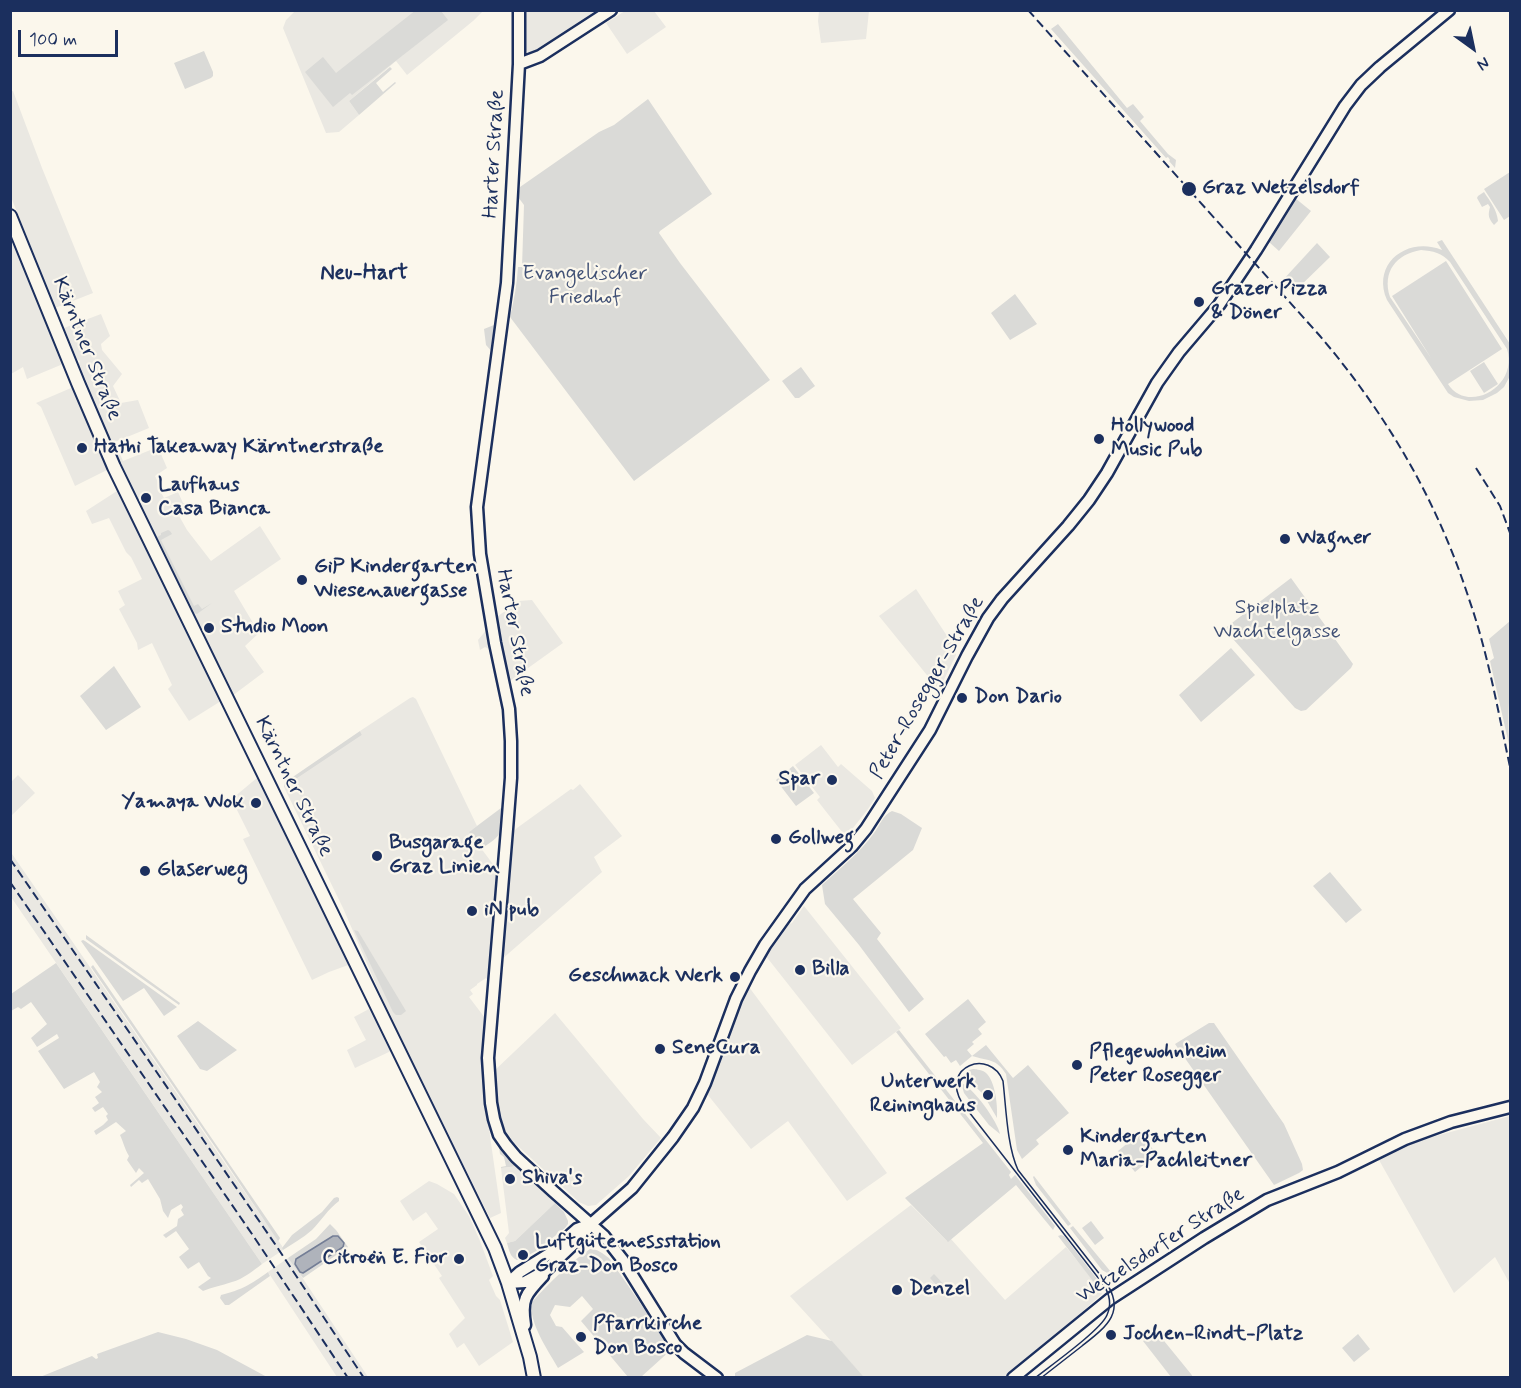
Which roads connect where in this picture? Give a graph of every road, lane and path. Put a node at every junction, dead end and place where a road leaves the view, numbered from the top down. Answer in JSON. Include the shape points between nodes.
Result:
{"nodes":[{"id":1,"x":519,"y":10,"type":"edge"},
{"id":2,"x":610,"y":10,"type":"edge"},
{"id":3,"x":1449,"y":10,"type":"edge"},
{"id":4,"x":519,"y":64,"type":"junction"},
{"id":5,"x":10,"y":216,"type":"edge"},
{"id":6,"x":1510,"y":1107,"type":"edge"},
{"id":7,"x":591,"y":1224,"type":"junction"},
{"id":8,"x":553,"y":1264,"type":"junction"},
{"id":9,"x":508,"y":1284,"type":"junction"},
{"id":10,"x":530,"y":1358,"type":"junction"},
{"id":11,"x":534,"y":1377,"type":"edge"},
{"id":12,"x":717,"y":1377,"type":"edge"},
{"id":13,"x":1014,"y":1377,"type":"edge"}],
"edges":[{"from":1,"to":4,"type":"main road","name":"Harter Straße"},
{"from":2,"to":4,"type":"main road","via":[[540,56]]},
{"from":3,"to":7,"type":"main road","name":"Peter-Rosegger-Straße","via":[[1380,67],[1345,106],[1257,250],[1157,383],[1089,500],[988,618],[930,730],[866,830],[805,889],[765,945],[740,992],[691,1112],[632,1188]]},
{"from":4,"to":7,"type":"main road","name":"Harter Straße","via":[[507,283],[477,507],[480,554],[509,709],[511,741],[488,1048],[489,1080],[494,1119],[506,1145]]},
{"from":5,"to":9,"type":"main road","name":"Kärntner Straße","via":[[114,467],[483,1222]]},
{"from":6,"to":13,"type":"main road","name":"Wetzelsdorfer Straße","via":[[1404,1139],[1338,1172],[1267,1200],[1110,1299]]},
{"from":7,"to":8,"type":"main road","name":"Peter-Rosegger-Straße"},
{"from":7,"to":9,"type":"main road","name":"Peter-Rosegger-Straße","via":[[577,1229]]},
{"from":7,"to":12,"type":"main road","name":"Harter Straße","via":[[622,1259],[675,1344]]},
{"from":8,"to":9,"type":"main road","name":"Peter-Rosegger-Straße","via":[[525,1282]]},
{"from":8,"to":10,"type":"main road","via":[[529,1292],[522,1307]]},
{"from":9,"to":10,"type":"main road","name":"Kärntner Straße"},
{"from":10,"to":11,"type":"main road","name":"Kärntner Straße"}]}
